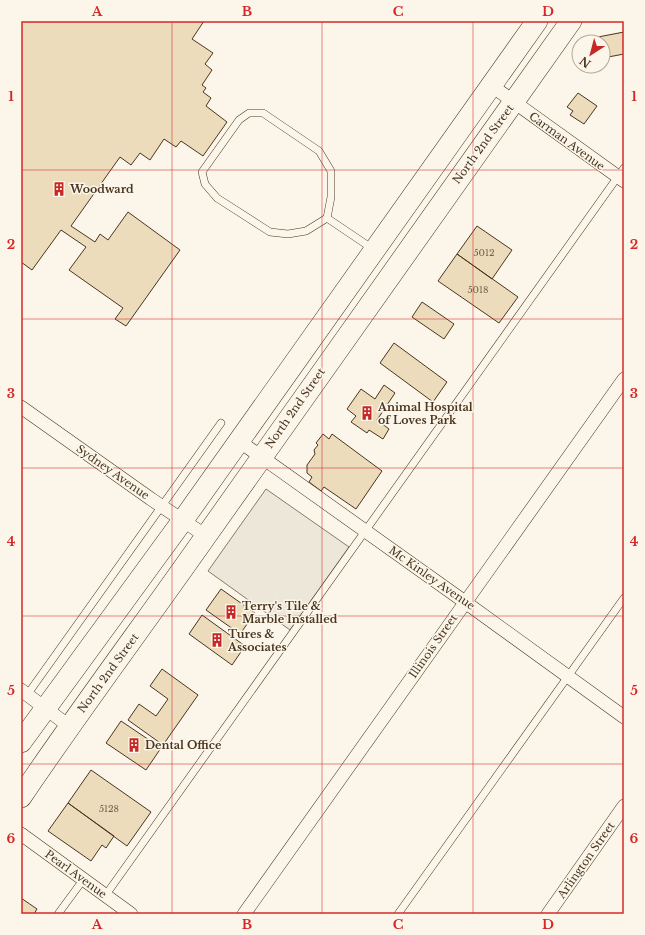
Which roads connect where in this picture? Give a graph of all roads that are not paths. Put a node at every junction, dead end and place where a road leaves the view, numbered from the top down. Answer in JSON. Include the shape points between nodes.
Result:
{"nodes":[{"id":1,"x":537,"y":21,"type":"edge"},
{"id":2,"x":571,"y":21,"type":"edge"},
{"id":3,"x":492,"y":86,"type":"junction"},
{"id":4,"x":513,"y":102,"type":"junction"},
{"id":5,"x":622,"y":175,"type":"edge"},
{"id":6,"x":327,"y":218,"type":"junction"},
{"id":7,"x":375,"y":251,"type":"junction"},
{"id":8,"x":624,"y":379,"type":"edge"},
{"id":9,"x":21,"y":407,"type":"edge"},
{"id":10,"x":221,"y":423,"type":"dead end"},
{"id":11,"x":238,"y":441,"type":"junction"},
{"id":12,"x":260,"y":457,"type":"junction"},
{"id":13,"x":162,"y":506,"type":"junction"},
{"id":14,"x":183,"y":520,"type":"junction"},
{"id":15,"x":365,"y":531,"type":"junction"},
{"id":16,"x":206,"y":536,"type":"junction"},
{"id":17,"x":624,"y":598,"type":"edge"},
{"id":18,"x":465,"y":602,"type":"junction"},
{"id":19,"x":568,"y":677,"type":"junction"},
{"id":20,"x":24,"y":693,"type":"edge"},
{"id":21,"x":45,"y":709,"type":"junction"},
{"id":22,"x":624,"y":717,"type":"edge"},
{"id":23,"x":69,"y":726,"type":"junction"},
{"id":24,"x":21,"y":742,"type":"edge"},
{"id":25,"x":21,"y":797,"type":"edge"},
{"id":26,"x":624,"y":806,"type":"edge"},
{"id":27,"x":21,"y":834,"type":"edge"},
{"id":28,"x":83,"y":880,"type":"junction"},
{"id":29,"x":105,"y":896,"type":"junction"},
{"id":30,"x":58,"y":914,"type":"edge"},
{"id":31,"x":131,"y":914,"type":"edge"},
{"id":32,"x":244,"y":914,"type":"edge"},
{"id":33,"x":398,"y":914,"type":"edge"},
{"id":34,"x":548,"y":914,"type":"edge"}],
"edges":[{"from":1,"to":3,"type":"main road"},
{"from":2,"to":4,"type":"main road","name":"North 2nd Street"},
{"from":3,"to":4,"type":"street","name":"Carman Avenue"},
{"from":3,"to":7,"type":"main road"},
{"from":4,"to":5,"type":"street","name":"Carman Avenue"},
{"from":4,"to":12,"type":"main road","name":"North 2nd Street"},
{"from":5,"to":15,"type":"lane"},
{"from":6,"to":6,"type":"lane","via":[[331,197],[331,171],[319,152],[263,113],[249,113],[239,120],[202,172],[205,184],[217,198],[270,232],[288,234],[306,231]]},
{"from":6,"to":7,"type":"lane"},
{"from":7,"to":11,"type":"main road"},
{"from":8,"to":18,"type":"street","name":"Illinois Street"},
{"from":9,"to":13,"type":"street","name":"Sydney Avenue"},
{"from":10,"to":13,"type":"lane"},
{"from":11,"to":12,"type":"street","name":"Mc Kinley Avenue"},
{"from":11,"to":14,"type":"main road"},
{"from":12,"to":15,"type":"street","name":"Mc Kinley Avenue"},
{"from":12,"to":16,"type":"main road","name":"North 2nd Street"},
{"from":13,"to":14,"type":"street","name":"Sydney Avenue"},
{"from":13,"to":20,"type":"lane"},
{"from":14,"to":16,"type":"street","name":"Sydney Avenue"},
{"from":14,"to":21,"type":"main road"},
{"from":15,"to":18,"type":"street","name":"Mc Kinley Avenue"},
{"from":15,"to":29,"type":"lane"},
{"from":16,"to":23,"type":"main road","name":"North 2nd Street"},
{"from":17,"to":19,"type":"lane"},
{"from":18,"to":19,"type":"street","name":"Mc Kinley Avenue"},
{"from":18,"to":32,"type":"street","name":"Illinois Street"},
{"from":19,"to":22,"type":"street","name":"Mc Kinley Avenue"},
{"from":19,"to":33,"type":"lane"},
{"from":20,"to":21,"type":"street"},
{"from":21,"to":23,"type":"street"},
{"from":21,"to":24,"type":"main road"},
{"from":23,"to":25,"type":"main road","name":"North 2nd Street"},
{"from":26,"to":34,"type":"street","name":"Arlington Street"},
{"from":27,"to":28,"type":"street","name":"Pearl Avenue"},
{"from":28,"to":29,"type":"street","name":"Pearl Avenue"},
{"from":28,"to":30,"type":"lane"},
{"from":29,"to":31,"type":"street","name":"Pearl Avenue"}]}
